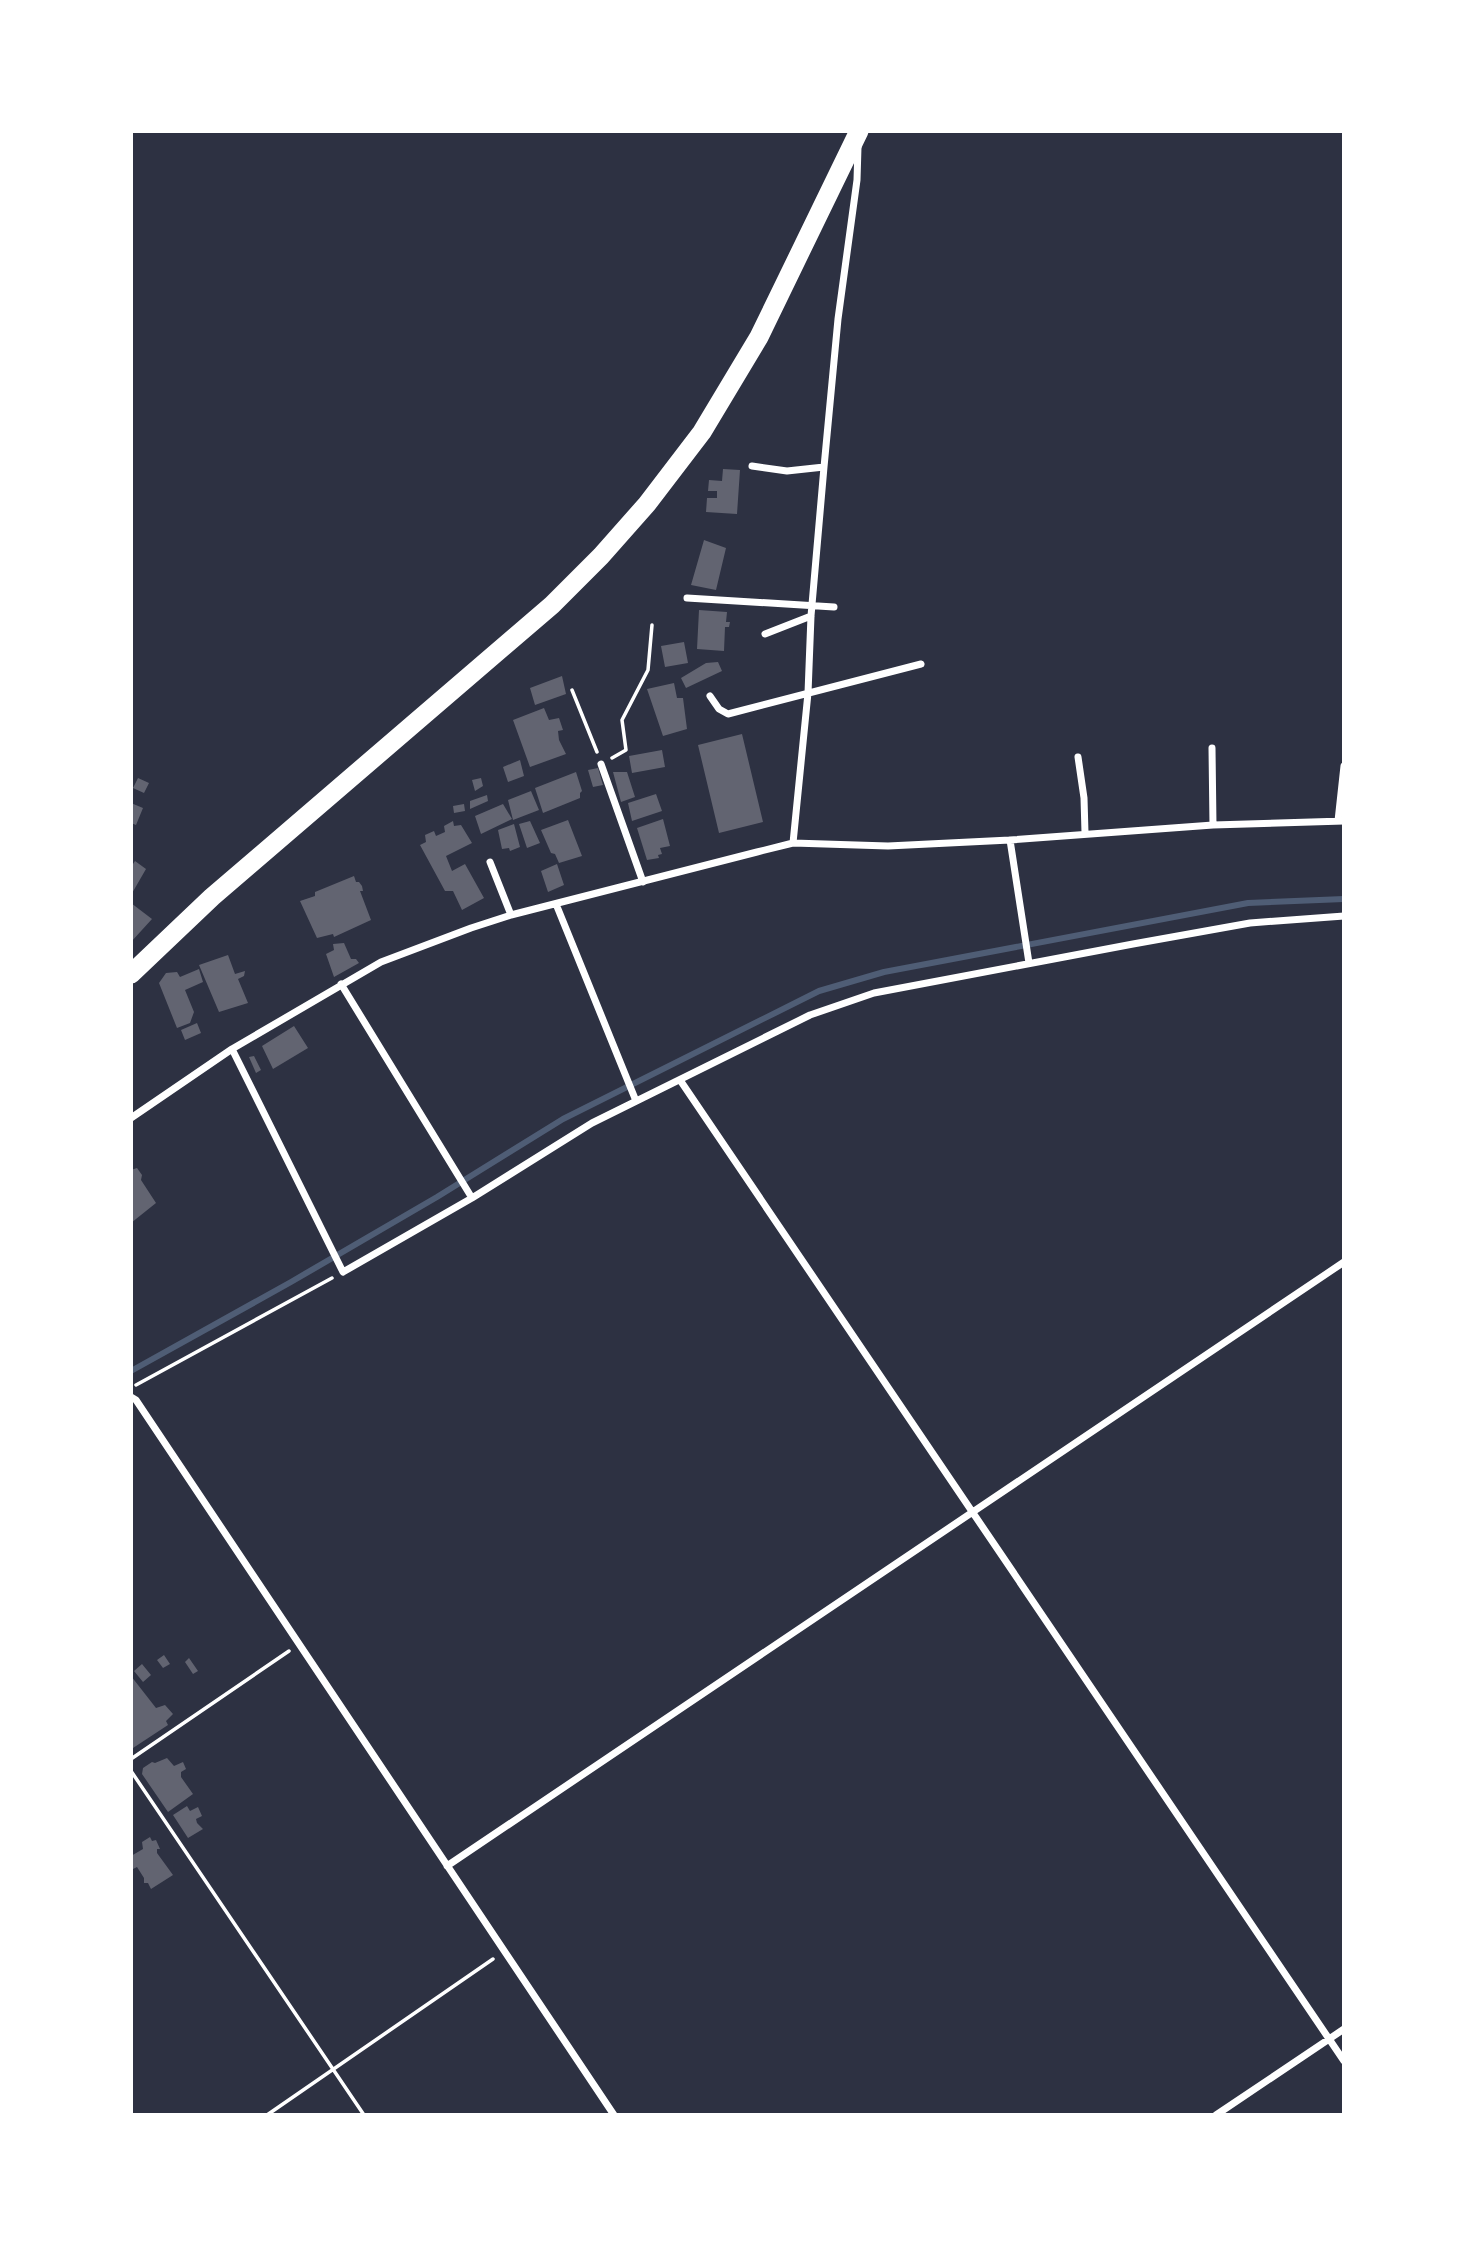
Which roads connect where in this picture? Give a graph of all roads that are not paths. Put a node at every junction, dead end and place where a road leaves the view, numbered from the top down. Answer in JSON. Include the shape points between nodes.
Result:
{"nodes":[{"id":1,"x":859,"y":131,"type":"edge"},
{"id":2,"x":752,"y":466,"type":"dead end"},
{"id":3,"x":824,"y":467,"type":"junction"},
{"id":4,"x":687,"y":598,"type":"dead end"},
{"id":5,"x":812,"y":605,"type":"junction"},
{"id":6,"x":834,"y":607,"type":"dead end"},
{"id":7,"x":811,"y":616,"type":"junction"},
{"id":8,"x":765,"y":634,"type":"dead end"},
{"id":9,"x":920,"y":664,"type":"dead end"},
{"id":10,"x":808,"y":693,"type":"junction"},
{"id":11,"x":710,"y":696,"type":"dead end"},
{"id":12,"x":1212,"y":748,"type":"dead end"},
{"id":13,"x":1078,"y":757,"type":"dead end"},
{"id":14,"x":601,"y":764,"type":"road end"},
{"id":15,"x":1344,"y":766,"type":"edge"},
{"id":16,"x":1341,"y":821,"type":"edge"},
{"id":17,"x":1213,"y":825,"type":"junction"},
{"id":18,"x":1085,"y":833,"type":"junction"},
{"id":19,"x":1010,"y":840,"type":"junction"},
{"id":20,"x":793,"y":843,"type":"junction"},
{"id":21,"x":490,"y":862,"type":"dead end"},
{"id":22,"x":643,"y":882,"type":"junction"},
{"id":23,"x":556,"y":904,"type":"junction"},
{"id":24,"x":510,"y":915,"type":"junction"},
{"id":25,"x":1344,"y":916,"type":"edge"},
{"id":26,"x":1029,"y":963,"type":"junction"},
{"id":27,"x":131,"y":974,"type":"edge"},
{"id":28,"x":341,"y":984,"type":"junction"},
{"id":29,"x":232,"y":1049,"type":"junction"},
{"id":30,"x":680,"y":1080,"type":"junction"},
{"id":31,"x":636,"y":1101,"type":"junction"},
{"id":32,"x":131,"y":1118,"type":"edge"},
{"id":33,"x":472,"y":1198,"type":"junction"},
{"id":34,"x":1344,"y":1262,"type":"edge"},
{"id":35,"x":131,"y":1397,"type":"edge"},
{"id":36,"x":973,"y":1513,"type":"junction"},
{"id":37,"x":447,"y":1866,"type":"junction"},
{"id":38,"x":1344,"y":2029,"type":"edge"},
{"id":39,"x":1329,"y":2039,"type":"junction"},
{"id":40,"x":1344,"y":2061,"type":"edge"},
{"id":41,"x":614,"y":2115,"type":"edge"},
{"id":42,"x":1216,"y":2115,"type":"edge"}],
"edges":[{"from":1,"to":3,"type":"street"},
{"from":1,"to":27,"type":"highway","via":[[758,337],[702,432],[647,504],[552,606],[212,897]]},
{"from":2,"to":3,"type":"street","via":[[788,471]]},
{"from":3,"to":5,"type":"street"},
{"from":4,"to":5,"type":"street"},
{"from":5,"to":6,"type":"street"},
{"from":5,"to":7,"type":"street"},
{"from":7,"to":8,"type":"street"},
{"from":7,"to":10,"type":"street"},
{"from":9,"to":10,"type":"street"},
{"from":10,"to":11,"type":"street","via":[[728,715]]},
{"from":10,"to":20,"type":"street"},
{"from":12,"to":17,"type":"street"},
{"from":13,"to":18,"type":"street"},
{"from":14,"to":22,"type":"street"},
{"from":15,"to":16,"type":"street"},
{"from":16,"to":17,"type":"street"},
{"from":17,"to":18,"type":"street"},
{"from":18,"to":19,"type":"street"},
{"from":19,"to":20,"type":"street","via":[[888,846]]},
{"from":19,"to":26,"type":"street"},
{"from":20,"to":22,"type":"street"},
{"from":21,"to":24,"type":"street"},
{"from":22,"to":23,"type":"street"},
{"from":23,"to":24,"type":"street"},
{"from":23,"to":31,"type":"street"},
{"from":24,"to":28,"type":"street","via":[[381,962]]},
{"from":25,"to":26,"type":"street","via":[[1250,923]]},
{"from":26,"to":30,"type":"street","via":[[874,993],[835,1006]]},
{"from":28,"to":29,"type":"street"},
{"from":28,"to":33,"type":"street"},
{"from":29,"to":32,"type":"street"},
{"from":29,"to":33,"type":"street","via":[[344,1272]]},
{"from":30,"to":31,"type":"street"},
{"from":30,"to":36,"type":"street"},
{"from":31,"to":33,"type":"street"},
{"from":34,"to":36,"type":"street"},
{"from":35,"to":37,"type":"street"},
{"from":36,"to":37,"type":"street"},
{"from":36,"to":39,"type":"street"},
{"from":37,"to":41,"type":"street"},
{"from":38,"to":39,"type":"street"},
{"from":39,"to":40,"type":"street"},
{"from":39,"to":42,"type":"street"}]}
